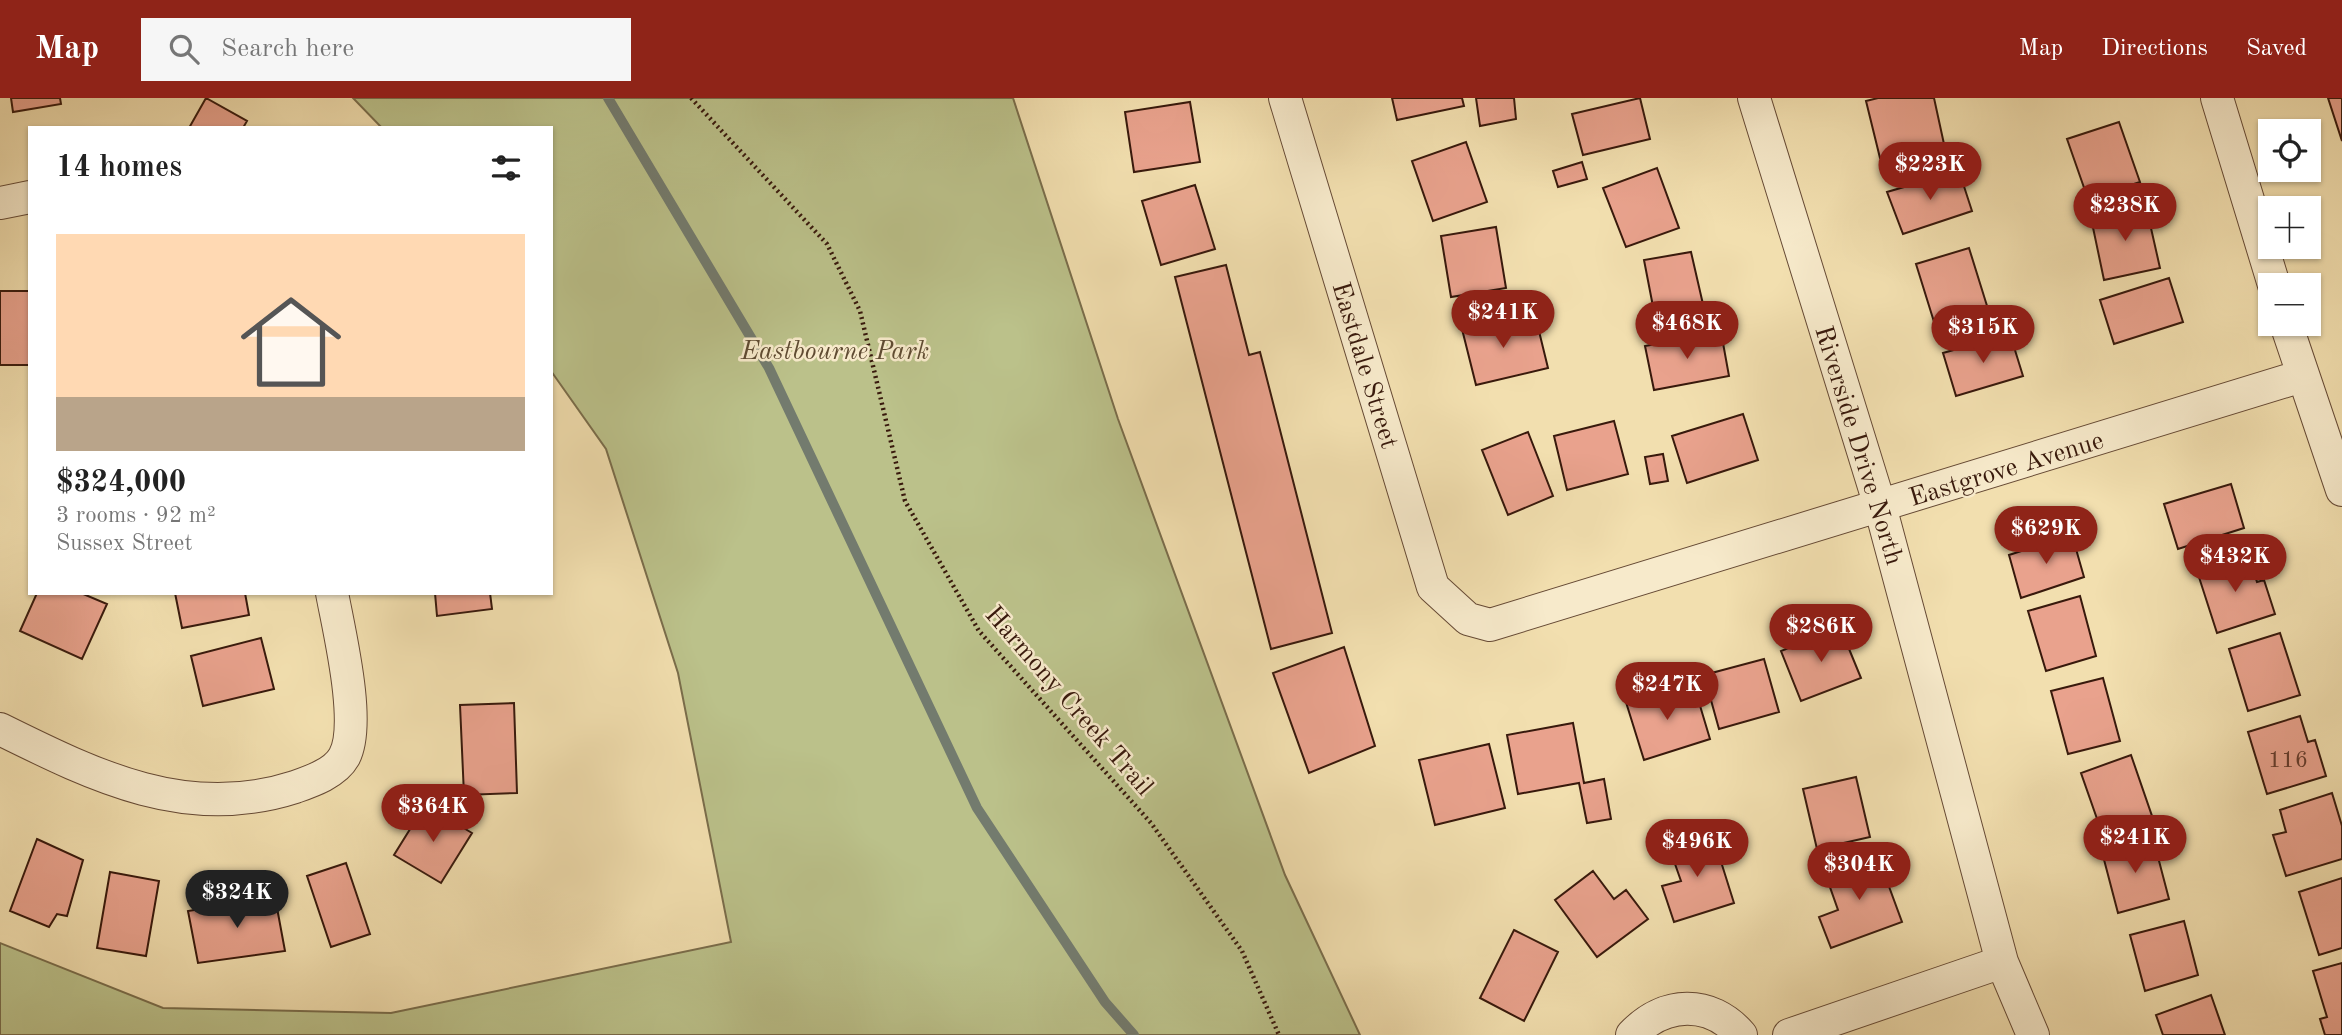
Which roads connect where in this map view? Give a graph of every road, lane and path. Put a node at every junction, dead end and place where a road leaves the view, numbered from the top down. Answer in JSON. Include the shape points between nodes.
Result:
{"nodes":[{"id":1,"x":691,"y":98,"type":"edge"},
{"id":2,"x":1285,"y":98,"type":"edge"},
{"id":3,"x":1754,"y":98,"type":"edge"},
{"id":4,"x":2217,"y":98,"type":"edge"},
{"id":5,"x":28,"y":198,"type":"edge"},
{"id":6,"x":0,"y":203,"type":"edge"},
{"id":7,"x":2270,"y":273,"type":"edge"},
{"id":8,"x":2290,"y":336,"type":"edge"},
{"id":9,"x":2302,"y":376,"type":"junction"},
{"id":10,"x":2342,"y":490,"type":"edge"},
{"id":11,"x":1880,"y":506,"type":"junction"},
{"id":12,"x":332,"y":595,"type":"edge"},
{"id":13,"x":1468,"y":619,"type":"joint"},
{"id":14,"x":0,"y":729,"type":"edge"},
{"id":15,"x":2002,"y":962,"type":"junction"},
{"id":16,"x":1279,"y":1035,"type":"edge"},
{"id":17,"x":1632,"y":1035,"type":"edge"},
{"id":18,"x":1741,"y":1035,"type":"edge"},
{"id":19,"x":1789,"y":1035,"type":"edge"},
{"id":20,"x":2033,"y":1035,"type":"edge"}],
"edges":[{"from":1,"to":16,"type":"path","name":"Harmony Creek Trail","via":[[827,244],[860,310],[905,501],[979,631],[1151,823],[1242,951]]},
{"from":2,"to":13,"type":"street","name":"Eastdale Street","via":[[1433,587]]},
{"from":3,"to":11,"type":"street","name":"Riverside Drive North"},
{"from":4,"to":7,"type":"street"},
{"from":5,"to":6,"type":"street"},
{"from":8,"to":9,"type":"street"},
{"from":9,"to":10,"type":"street"},
{"from":9,"to":11,"type":"street","name":"Eastgrove Avenue"},
{"from":11,"to":13,"type":"street","name":"Eastgrove Avenue","via":[[1490,625]]},
{"from":11,"to":15,"type":"street","name":"Riverside Drive North"},
{"from":12,"to":14,"type":"street","via":[[351,729],[344,757],[318,779],[272,794],[160,794],[94,775]]},
{"from":15,"to":19,"type":"street"},
{"from":15,"to":20,"type":"street","name":"Riverside Drive North"},
{"from":17,"to":18,"type":"street","via":[[1649,1019],[1692,1007],[1714,1013]]}]}
